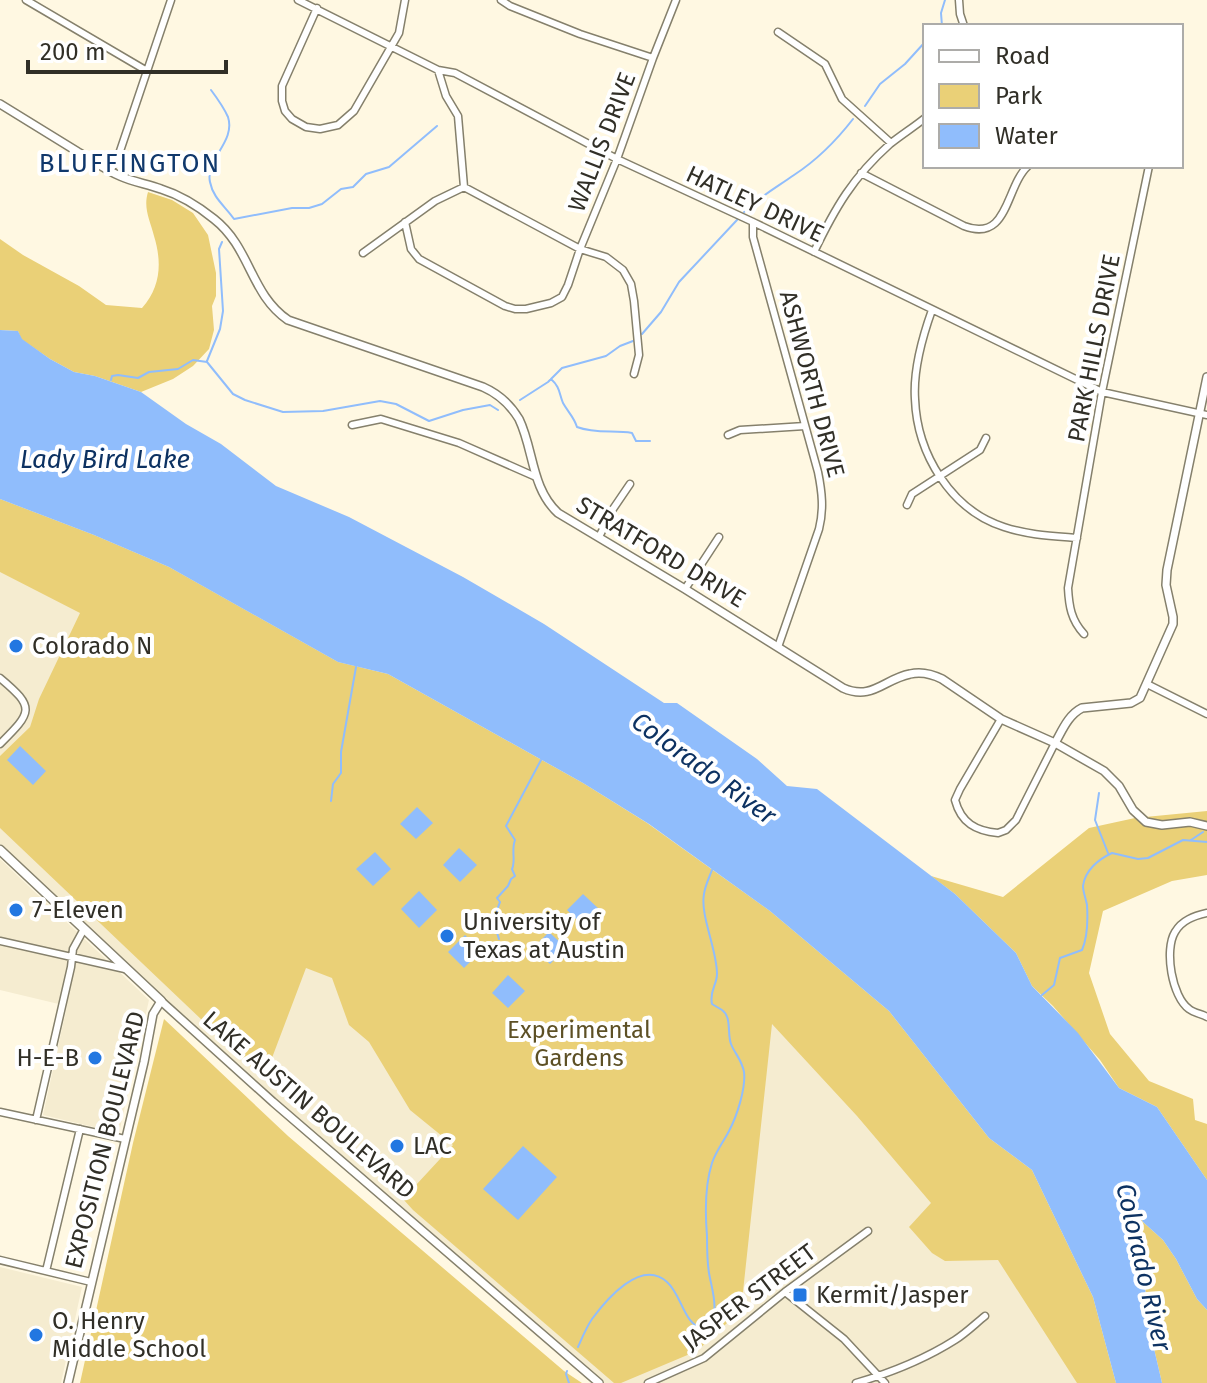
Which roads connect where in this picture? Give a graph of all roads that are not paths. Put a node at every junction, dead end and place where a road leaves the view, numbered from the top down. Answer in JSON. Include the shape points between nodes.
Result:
{"nodes":[{"id":1,"x":26,"y":0,"type":"edge"},
{"id":2,"x":171,"y":0,"type":"edge"},
{"id":3,"x":405,"y":0,"type":"edge"},
{"id":4,"x":501,"y":0,"type":"edge"},
{"id":5,"x":676,"y":0,"type":"edge"},
{"id":6,"x":959,"y":0,"type":"edge"},
{"id":7,"x":301,"y":1,"type":"edge"},
{"id":8,"x":317,"y":8,"type":"junction"},
{"id":9,"x":963,"y":24,"type":"edge"},
{"id":10,"x":778,"y":32,"type":"dead end"},
{"id":11,"x":389,"y":47,"type":"junction"},
{"id":12,"x":653,"y":58,"type":"junction"},
{"id":13,"x":438,"y":70,"type":"junction"},
{"id":14,"x":147,"y":71,"type":"junction"},
{"id":15,"x":0,"y":104,"type":"edge"},
{"id":16,"x":923,"y":119,"type":"edge"},
{"id":17,"x":891,"y":143,"type":"junction"},
{"id":18,"x":617,"y":159,"type":"junction"},
{"id":19,"x":1026,"y":168,"type":"edge"},
{"id":20,"x":1149,"y":168,"type":"edge"},
{"id":21,"x":110,"y":171,"type":"junction"},
{"id":22,"x":861,"y":173,"type":"junction"},
{"id":23,"x":464,"y":187,"type":"junction"},
{"id":24,"x":405,"y":222,"type":"junction"},
{"id":25,"x":753,"y":222,"type":"junction"},
{"id":26,"x":580,"y":249,"type":"junction"},
{"id":27,"x":814,"y":252,"type":"junction"},
{"id":28,"x":363,"y":253,"type":"dead end"},
{"id":29,"x":932,"y":310,"type":"junction"},
{"id":30,"x":634,"y":374,"type":"dead end"},
{"id":31,"x":1207,"y":377,"type":"edge"},
{"id":32,"x":1102,"y":392,"type":"junction"},
{"id":33,"x":1203,"y":414,"type":"edge"},
{"id":34,"x":352,"y":425,"type":"dead end"},
{"id":35,"x":805,"y":426,"type":"junction"},
{"id":36,"x":728,"y":435,"type":"dead end"},
{"id":37,"x":986,"y":438,"type":"dead end"},
{"id":38,"x":536,"y":477,"type":"junction"},
{"id":39,"x":940,"y":477,"type":"junction"},
{"id":40,"x":630,"y":484,"type":"dead end"},
{"id":41,"x":907,"y":505,"type":"dead end"},
{"id":42,"x":599,"y":537,"type":"junction"},
{"id":43,"x":719,"y":537,"type":"dead end"},
{"id":44,"x":1077,"y":538,"type":"junction"},
{"id":45,"x":685,"y":589,"type":"junction"},
{"id":46,"x":1084,"y":634,"type":"dead end"},
{"id":47,"x":778,"y":647,"type":"junction"},
{"id":48,"x":0,"y":678,"type":"edge"},
{"id":49,"x":1147,"y":684,"type":"junction"},
{"id":50,"x":1207,"y":714,"type":"edge"},
{"id":51,"x":1001,"y":719,"type":"junction"},
{"id":52,"x":1055,"y":743,"type":"junction"},
{"id":53,"x":0,"y":744,"type":"edge"},
{"id":54,"x":1207,"y":826,"type":"edge"},
{"id":55,"x":0,"y":850,"type":"edge"},
{"id":56,"x":1207,"y":913,"type":"edge"},
{"id":57,"x":84,"y":929,"type":"junction"},
{"id":58,"x":0,"y":941,"type":"edge"},
{"id":59,"x":73,"y":957,"type":"junction"},
{"id":60,"x":129,"y":970,"type":"junction"},
{"id":61,"x":161,"y":1001,"type":"junction"},
{"id":62,"x":1207,"y":1017,"type":"edge"},
{"id":63,"x":0,"y":1112,"type":"edge"},
{"id":64,"x":36,"y":1120,"type":"junction"},
{"id":65,"x":80,"y":1129,"type":"junction"},
{"id":66,"x":125,"y":1139,"type":"junction"},
{"id":67,"x":868,"y":1231,"type":"dead end"},
{"id":68,"x":0,"y":1260,"type":"edge"},
{"id":69,"x":46,"y":1271,"type":"junction"},
{"id":70,"x":91,"y":1282,"type":"junction"},
{"id":71,"x":785,"y":1292,"type":"junction"},
{"id":72,"x":985,"y":1316,"type":"dead end"},
{"id":73,"x":879,"y":1376,"type":"junction"},
{"id":74,"x":68,"y":1383,"type":"edge"},
{"id":75,"x":599,"y":1383,"type":"edge"},
{"id":76,"x":648,"y":1383,"type":"edge"},
{"id":77,"x":856,"y":1383,"type":"edge"},
{"id":78,"x":885,"y":1383,"type":"edge"}],
"edges":[{"from":1,"to":14,"type":"street"},
{"from":2,"to":14,"type":"street"},
{"from":3,"to":11,"type":"street","via":[[399,33]]},
{"from":4,"to":12,"type":"street"},
{"from":5,"to":12,"type":"street","name":"WALLIS DRIVE"},
{"from":6,"to":9,"type":"street"},
{"from":7,"to":8,"type":"street","name":"HATLEY DRIVE"},
{"from":8,"to":11,"type":"street","name":"HATLEY DRIVE"},
{"from":8,"to":11,"type":"street","via":[[282,86],[285,111],[306,127],[338,125],[354,111]]},
{"from":10,"to":17,"type":"street","via":[[825,64],[842,99]]},
{"from":11,"to":13,"type":"street","name":"HATLEY DRIVE"},
{"from":12,"to":18,"type":"street","name":"WALLIS DRIVE"},
{"from":13,"to":18,"type":"street","name":"HATLEY DRIVE","via":[[455,73]]},
{"from":13,"to":23,"type":"street","via":[[458,116]]},
{"from":14,"to":21,"type":"street"},
{"from":15,"to":21,"type":"street","name":"STRATFORD DRIVE"},
{"from":16,"to":17,"type":"street"},
{"from":17,"to":22,"type":"street"},
{"from":18,"to":25,"type":"street","name":"HATLEY DRIVE"},
{"from":18,"to":26,"type":"street","name":"WALLIS DRIVE"},
{"from":19,"to":22,"type":"street","via":[[1002,217],[981,228],[964,226]]},
{"from":20,"to":32,"type":"street","name":"PARK HILLS DRIVE"},
{"from":21,"to":38,"type":"street","name":"STRATFORD DRIVE","via":[[171,192],[214,219],[236,242],[264,297],[288,320],[498,396],[522,426]]},
{"from":22,"to":27,"type":"street","via":[[832,213]]},
{"from":23,"to":24,"type":"street"},
{"from":23,"to":26,"type":"street"},
{"from":24,"to":26,"type":"street","name":"WALLIS DRIVE","via":[[419,259],[515,309],[562,297]]},
{"from":24,"to":28,"type":"street"},
{"from":25,"to":27,"type":"street","name":"HATLEY DRIVE"},
{"from":25,"to":35,"type":"street","name":"ASHWORTH DRIVE"},
{"from":26,"to":30,"type":"street","via":[[606,257],[631,284],[639,355]]},
{"from":27,"to":29,"type":"street","name":"HATLEY DRIVE"},
{"from":29,"to":32,"type":"street","name":"HATLEY DRIVE"},
{"from":29,"to":39,"type":"street","via":[[922,337],[915,401],[919,429]]},
{"from":31,"to":33,"type":"street"},
{"from":32,"to":33,"type":"street","name":"HATLEY DRIVE"},
{"from":32,"to":44,"type":"street","name":"PARK HILLS DRIVE"},
{"from":33,"to":49,"type":"street","via":[[1167,570],[1173,624]]},
{"from":34,"to":38,"type":"street","via":[[381,419],[459,443]]},
{"from":35,"to":36,"type":"street"},
{"from":35,"to":47,"type":"street","name":"ASHWORTH DRIVE","via":[[823,513]]},
{"from":37,"to":39,"type":"street","via":[[980,450]]},
{"from":38,"to":42,"type":"street","name":"STRATFORD DRIVE","via":[[549,505]]},
{"from":39,"to":41,"type":"street","via":[[912,494]]},
{"from":39,"to":44,"type":"street","via":[[957,499],[1002,527]]},
{"from":40,"to":42,"type":"street"},
{"from":42,"to":45,"type":"street","name":"STRATFORD DRIVE"},
{"from":43,"to":45,"type":"street"},
{"from":44,"to":46,"type":"street","name":"PARK HILLS DRIVE","via":[[1068,601]]},
{"from":45,"to":47,"type":"street","name":"STRATFORD DRIVE"},
{"from":47,"to":51,"type":"street","name":"STRATFORD DRIVE","via":[[858,693],[912,673],[933,675]]},
{"from":48,"to":53,"type":"street","via":[[20,694],[26,712]]},
{"from":49,"to":50,"type":"street"},
{"from":49,"to":52,"type":"street","via":[[1131,703],[1076,711]]},
{"from":51,"to":52,"type":"street","name":"STRATFORD DRIVE"},
{"from":51,"to":52,"type":"street","via":[[955,800],[969,825],[998,833],[1011,825]]},
{"from":52,"to":54,"type":"street","name":"STRATFORD DRIVE","via":[[1104,771],[1146,822]]},
{"from":55,"to":57,"type":"main road","name":"LAKE AUSTIN BOULEVARD"},
{"from":56,"to":62,"type":"street","via":[[1182,923],[1172,935],[1169,955],[1175,993],[1188,1009]]},
{"from":57,"to":59,"type":"street"},
{"from":57,"to":60,"type":"main road","name":"LAKE AUSTIN BOULEVARD"},
{"from":58,"to":59,"type":"street"},
{"from":59,"to":60,"type":"street"},
{"from":59,"to":64,"type":"street"},
{"from":60,"to":61,"type":"main road","name":"LAKE AUSTIN BOULEVARD"},
{"from":61,"to":66,"type":"street","name":"EXPOSITION BOULEVARD","via":[[153,1014]]},
{"from":61,"to":75,"type":"street","name":"LAKE AUSTIN BOULEVARD"},
{"from":63,"to":64,"type":"street"},
{"from":64,"to":65,"type":"street"},
{"from":65,"to":66,"type":"street"},
{"from":65,"to":69,"type":"street"},
{"from":66,"to":70,"type":"street","name":"EXPOSITION BOULEVARD"},
{"from":67,"to":71,"type":"street","name":"JASPER STREET"},
{"from":68,"to":69,"type":"street"},
{"from":69,"to":70,"type":"street"},
{"from":70,"to":74,"type":"street","name":"EXPOSITION BOULEVARD"},
{"from":71,"to":73,"type":"street","via":[[844,1339]]},
{"from":71,"to":76,"type":"street","name":"JASPER STREET","via":[[704,1358]]},
{"from":72,"to":73,"type":"street","via":[[957,1339]]},
{"from":73,"to":77,"type":"street"},
{"from":73,"to":78,"type":"street"}]}
